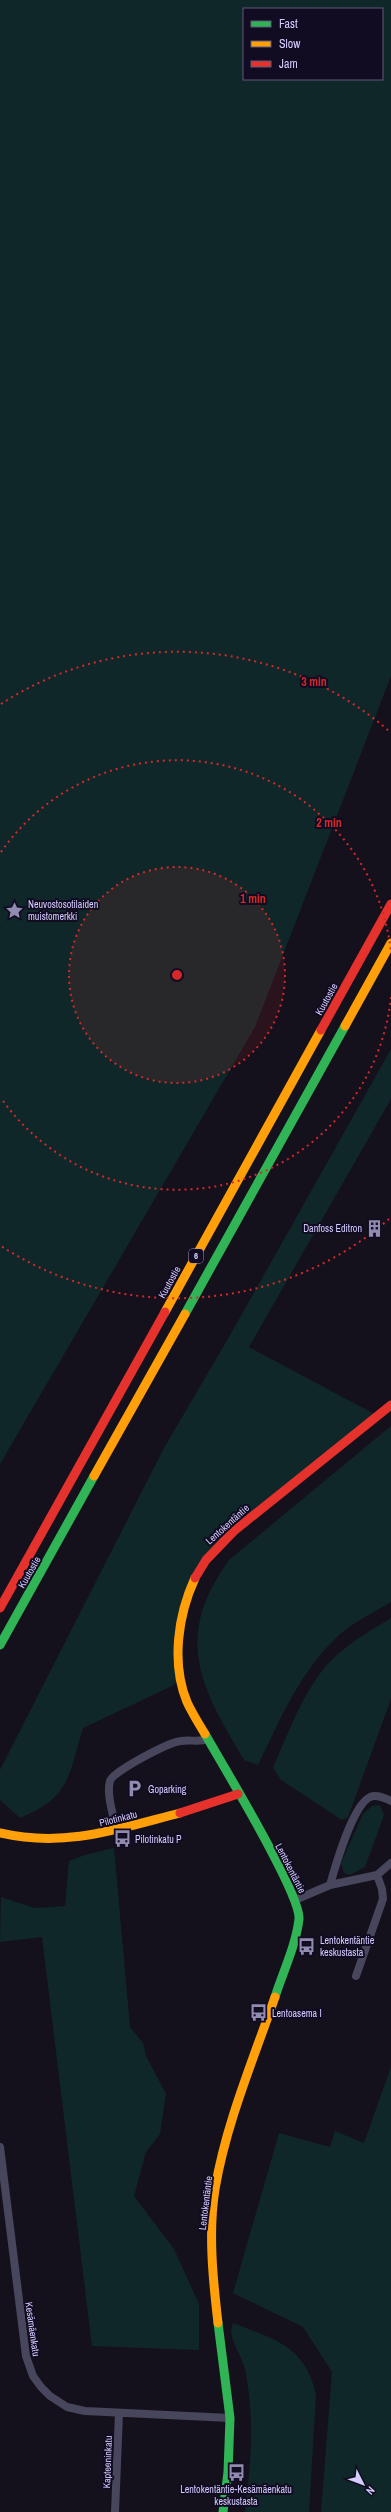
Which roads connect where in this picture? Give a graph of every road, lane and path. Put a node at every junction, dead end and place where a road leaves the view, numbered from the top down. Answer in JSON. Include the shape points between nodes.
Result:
{"nodes":[{"id":1,"x":391,"y":904,"type":"edge"},
{"id":2,"x":391,"y":943,"type":"edge"},
{"id":3,"x":391,"y":1405,"type":"edge"},
{"id":4,"x":0,"y":1608,"type":"edge"},
{"id":5,"x":0,"y":1645,"type":"edge"},
{"id":6,"x":208,"y":1739,"type":"junction"},
{"id":7,"x":238,"y":1794,"type":"junction"},
{"id":8,"x":391,"y":1800,"type":"edge"},
{"id":9,"x":116,"y":1830,"type":"junction"},
{"id":10,"x":0,"y":1833,"type":"edge"},
{"id":11,"x":391,"y":1863,"type":"edge"},
{"id":12,"x":377,"y":1875,"type":"junction"},
{"id":13,"x":330,"y":1885,"type":"junction"},
{"id":14,"x":295,"y":1900,"type":"junction"},
{"id":15,"x":356,"y":1976,"type":"dead end"},
{"id":16,"x":0,"y":2147,"type":"edge"},
{"id":17,"x":119,"y":2413,"type":"junction"},
{"id":18,"x":230,"y":2418,"type":"junction"},
{"id":19,"x":115,"y":2512,"type":"edge"},
{"id":20,"x":223,"y":2512,"type":"edge"}],
"edges":[{"from":1,"to":4,"type":"main road","name":"Kuutostie","number":"6"},
{"from":2,"to":5,"type":"main road","name":"Kuutostie","number":"6"},
{"from":3,"to":6,"type":"main road","name":"Lentokentäntie","via":[[221,1543],[195,1578],[185,1600],[179,1623],[177,1647],[180,1679],[187,1701]]},
{"from":6,"to":7,"type":"main road","name":"Lentokentäntie"},
{"from":6,"to":9,"type":"street","via":[[169,1744],[114,1774],[109,1787]]},
{"from":7,"to":9,"type":"main road","name":"Pilotinkatu","via":[[216,1804]]},
{"from":7,"to":14,"type":"main road","name":"Lentokentäntie"},
{"from":8,"to":13,"type":"street","via":[[378,1795],[363,1803],[347,1833]]},
{"from":9,"to":10,"type":"main road","name":"Pilotinkatu","via":[[55,1841],[22,1840]]},
{"from":11,"to":12,"type":"street"},
{"from":12,"to":13,"type":"street"},
{"from":12,"to":15,"type":"street","via":[[383,1899]]},
{"from":13,"to":14,"type":"street"},
{"from":14,"to":18,"type":"main road","name":"Lentokentäntie","via":[[298,1917],[295,1937],[241,2094],[216,2190],[212,2277]]},
{"from":16,"to":17,"type":"street","name":"Kesämäenkatu","via":[[26,2356],[33,2376],[50,2396],[67,2407]]},
{"from":17,"to":18,"type":"street","name":"Kesämäenkatu"},
{"from":17,"to":19,"type":"street","name":"Kapteeninkatu"},
{"from":18,"to":20,"type":"main road","name":"Lentokentäntie","via":[[228,2472]]}]}
